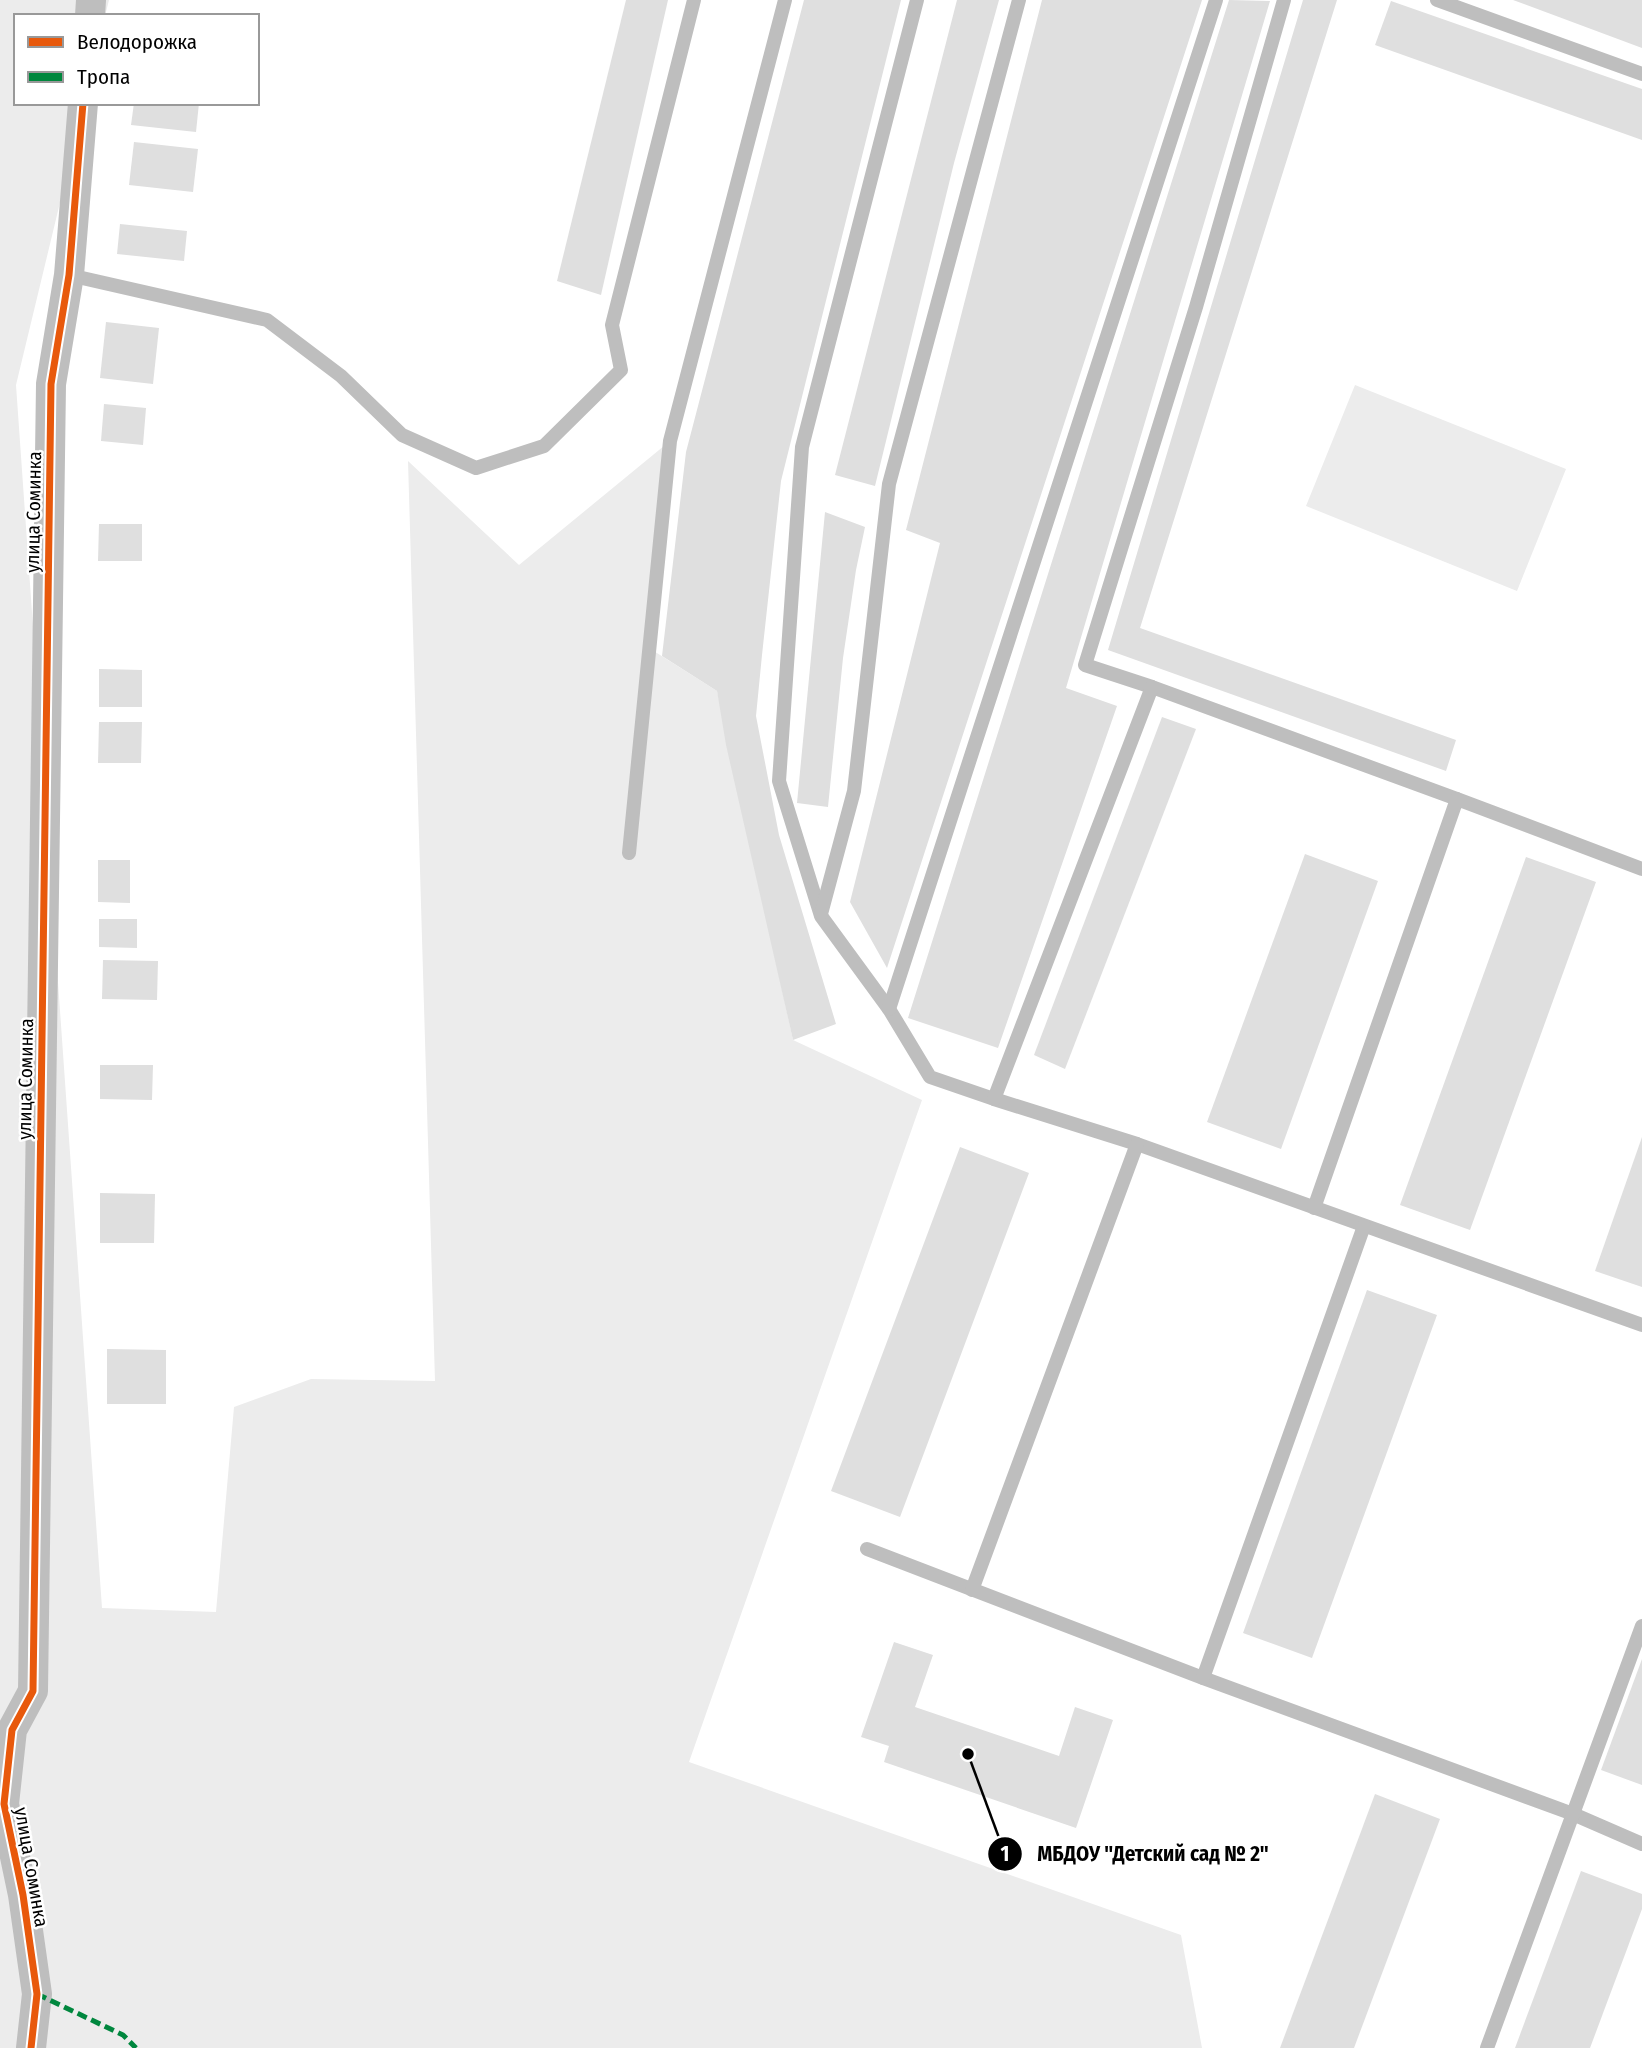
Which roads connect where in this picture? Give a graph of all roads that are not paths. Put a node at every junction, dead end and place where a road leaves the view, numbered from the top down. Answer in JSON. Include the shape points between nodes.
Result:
{"nodes":[{"id":1,"x":694,"y":0,"type":"edge"},
{"id":2,"x":785,"y":0,"type":"edge"},
{"id":3,"x":917,"y":0,"type":"edge"},
{"id":4,"x":1019,"y":0,"type":"edge"},
{"id":5,"x":1216,"y":0,"type":"edge"},
{"id":6,"x":1284,"y":0,"type":"edge"},
{"id":7,"x":1437,"y":0,"type":"edge"},
{"id":8,"x":1642,"y":74,"type":"edge"},
{"id":9,"x":83,"y":105,"type":"edge"},
{"id":10,"x":69,"y":275,"type":"junction"},
{"id":11,"x":1153,"y":687,"type":"junction"},
{"id":12,"x":1457,"y":799,"type":"junction"},
{"id":13,"x":629,"y":853,"type":"dead end"},
{"id":14,"x":1642,"y":869,"type":"edge"},
{"id":15,"x":821,"y":916,"type":"junction"},
{"id":16,"x":888,"y":1009,"type":"junction"},
{"id":17,"x":994,"y":1100,"type":"junction"},
{"id":18,"x":1137,"y":1144,"type":"junction"},
{"id":19,"x":1314,"y":1208,"type":"junction"},
{"id":20,"x":1364,"y":1226,"type":"junction"},
{"id":21,"x":1642,"y":1325,"type":"edge"},
{"id":22,"x":867,"y":1549,"type":"dead end"},
{"id":23,"x":972,"y":1590,"type":"junction"},
{"id":24,"x":1642,"y":1626,"type":"edge"},
{"id":25,"x":1203,"y":1678,"type":"junction"},
{"id":26,"x":1573,"y":1814,"type":"junction"},
{"id":27,"x":1642,"y":1844,"type":"edge"},
{"id":28,"x":31,"y":2048,"type":"edge"},
{"id":29,"x":1487,"y":2048,"type":"edge"}],
"edges":[{"from":1,"to":10,"type":"lane","via":[[612,325],[621,370],[544,446],[476,468],[402,435],[341,376],[267,320]]},
{"from":2,"to":13,"type":"lane","via":[[670,441]]},
{"from":3,"to":15,"type":"lane","via":[[802,447],[779,782]]},
{"from":4,"to":15,"type":"lane","via":[[889,484],[854,791]]},
{"from":5,"to":16,"type":"lane"},
{"from":6,"to":11,"type":"lane","via":[[1196,307],[1085,665]]},
{"from":7,"to":8,"type":"lane"},
{"from":9,"to":10,"type":"street","name":"улица Соминка"},
{"from":10,"to":28,"type":"street","name":"улица Соминка","via":[[51,384],[33,1691],[12,1730],[4,1804],[37,1994]]},
{"from":11,"to":12,"type":"lane"},
{"from":11,"to":17,"type":"lane"},
{"from":12,"to":14,"type":"lane"},
{"from":12,"to":19,"type":"lane"},
{"from":15,"to":16,"type":"lane"},
{"from":16,"to":17,"type":"lane","via":[[930,1077]]},
{"from":17,"to":18,"type":"lane"},
{"from":18,"to":19,"type":"lane"},
{"from":18,"to":23,"type":"lane"},
{"from":19,"to":20,"type":"lane"},
{"from":20,"to":21,"type":"lane"},
{"from":20,"to":25,"type":"lane"},
{"from":22,"to":23,"type":"lane"},
{"from":23,"to":25,"type":"lane"},
{"from":24,"to":26,"type":"lane"},
{"from":25,"to":26,"type":"lane"},
{"from":26,"to":27,"type":"lane"},
{"from":26,"to":29,"type":"lane"}]}
